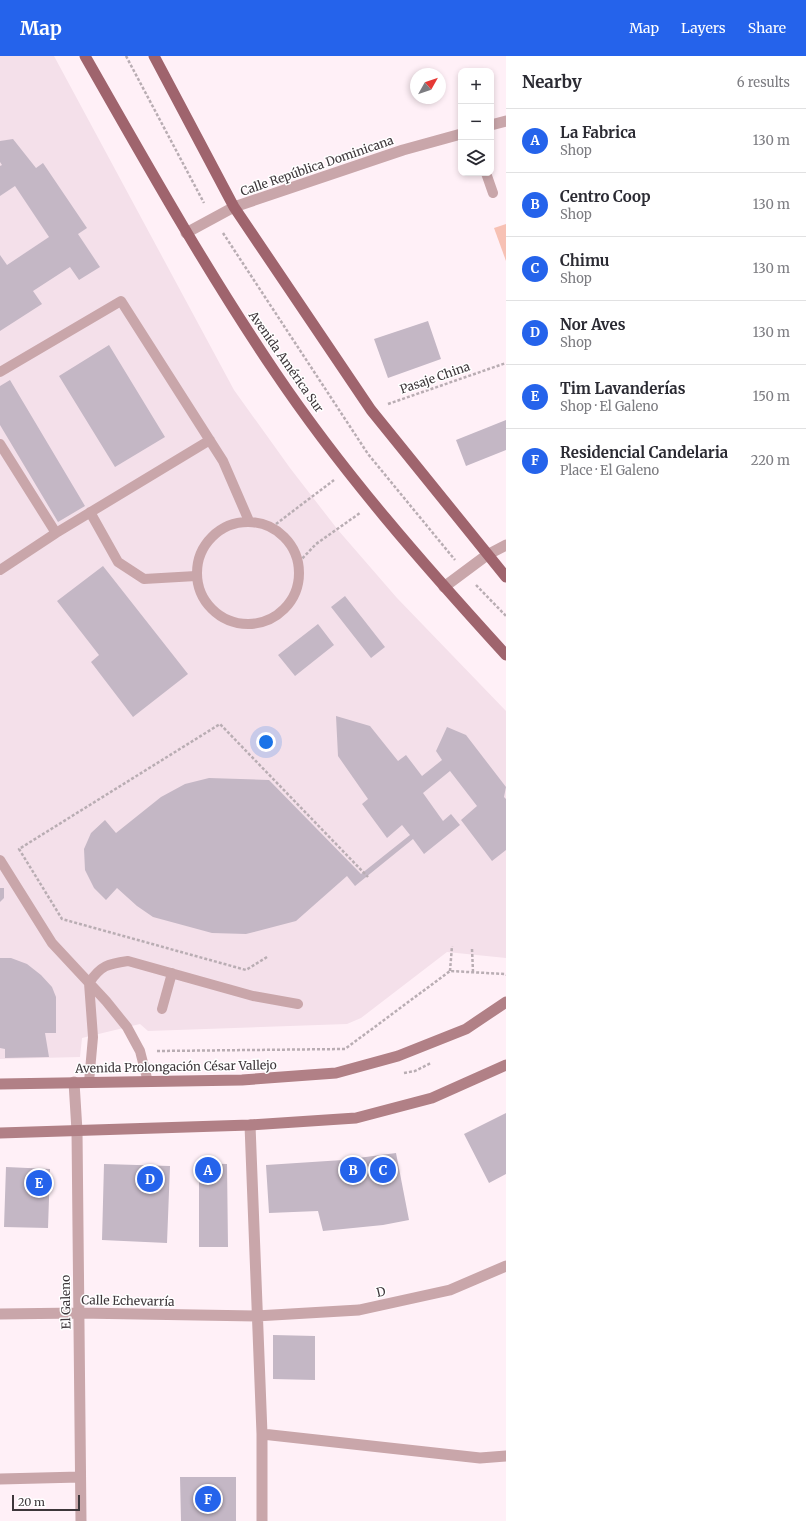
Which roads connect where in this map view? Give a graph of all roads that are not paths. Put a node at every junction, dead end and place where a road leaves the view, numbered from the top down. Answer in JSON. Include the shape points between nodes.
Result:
{"nodes":[{"id":1,"x":85,"y":56,"type":"edge"},
{"id":2,"x":154,"y":56,"type":"edge"},
{"id":3,"x":506,"y":121,"type":"edge"},
{"id":4,"x":494,"y":124,"type":"edge"},
{"id":5,"x":458,"y":135,"type":"edge"},
{"id":6,"x":487,"y":176,"type":"edge"},
{"id":7,"x":493,"y":193,"type":"dead end"},
{"id":8,"x":234,"y":207,"type":"junction"},
{"id":9,"x":186,"y":233,"type":"junction"},
{"id":10,"x":0,"y":372,"type":"edge"},
{"id":11,"x":210,"y":440,"type":"junction"},
{"id":12,"x":0,"y":444,"type":"edge"},
{"id":13,"x":90,"y":512,"type":"junction"},
{"id":14,"x":249,"y":521,"type":"junction"},
{"id":15,"x":56,"y":533,"type":"junction"},
{"id":16,"x":506,"y":545,"type":"edge"},
{"id":17,"x":487,"y":555,"type":"junction"},
{"id":18,"x":0,"y":570,"type":"edge"},
{"id":19,"x":196,"y":576,"type":"junction"},
{"id":20,"x":506,"y":577,"type":"edge"},
{"id":21,"x":444,"y":587,"type":"junction"},
{"id":22,"x":506,"y":655,"type":"edge"},
{"id":23,"x":0,"y":860,"type":"edge"},
{"id":24,"x":172,"y":973,"type":"junction"},
{"id":25,"x":89,"y":983,"type":"junction"},
{"id":26,"x":506,"y":1002,"type":"edge"},
{"id":27,"x":298,"y":1004,"type":"dead end"},
{"id":28,"x":162,"y":1009,"type":"dead end"},
{"id":29,"x":506,"y":1065,"type":"edge"},
{"id":30,"x":74,"y":1082,"type":"junction"},
{"id":31,"x":90,"y":1082,"type":"junction"},
{"id":32,"x":148,"y":1082,"type":"junction"},
{"id":33,"x":0,"y":1084,"type":"edge"},
{"id":34,"x":250,"y":1125,"type":"junction"},
{"id":35,"x":78,"y":1131,"type":"junction"},
{"id":36,"x":0,"y":1133,"type":"edge"},
{"id":37,"x":506,"y":1266,"type":"edge"},
{"id":38,"x":79,"y":1313,"type":"junction"},
{"id":39,"x":0,"y":1314,"type":"edge"},
{"id":40,"x":256,"y":1316,"type":"junction"},
{"id":41,"x":262,"y":1434,"type":"junction"},
{"id":42,"x":506,"y":1456,"type":"edge"},
{"id":43,"x":80,"y":1477,"type":"junction"},
{"id":44,"x":0,"y":1478,"type":"edge"},
{"id":45,"x":81,"y":1521,"type":"edge"},
{"id":46,"x":262,"y":1521,"type":"edge"}],
"edges":[{"from":1,"to":9,"type":"main road","name":"Avenida América Sur"},
{"from":2,"to":8,"type":"main road"},
{"from":3,"to":4,"type":"street"},
{"from":5,"to":8,"type":"street","name":"Calle República Dominicana","via":[[403,150]]},
{"from":6,"to":7,"type":"lane"},
{"from":8,"to":9,"type":"street","name":"Calle República Dominicana"},
{"from":8,"to":17,"type":"main road","via":[[371,410]]},
{"from":9,"to":21,"type":"main road","name":"Avenida América Sur","via":[[276,373],[347,470]]},
{"from":10,"to":11,"type":"lane","via":[[121,301]]},
{"from":11,"to":13,"type":"lane"},
{"from":11,"to":14,"type":"lane","via":[[223,461]]},
{"from":12,"to":15,"type":"lane"},
{"from":13,"to":15,"type":"lane"},
{"from":13,"to":19,"type":"lane","via":[[118,562],[144,579]]},
{"from":14,"to":19,"type":"lane","via":[[228,525],[210,537],[199,555]]},
{"from":14,"to":19,"type":"lane","via":[[272,527],[290,542],[299,562],[299,583],[290,603],[275,617],[255,624],[234,622],[216,612],[202,596]]},
{"from":15,"to":18,"type":"lane"},
{"from":16,"to":17,"type":"street"},
{"from":17,"to":20,"type":"main road"},
{"from":17,"to":21,"type":"street"},
{"from":21,"to":22,"type":"main road","name":"Avenida América Sur"},
{"from":23,"to":25,"type":"lane","via":[[52,943]]},
{"from":24,"to":25,"type":"lane","via":[[128,961],[109,964],[97,971]]},
{"from":24,"to":27,"type":"lane","via":[[253,996]]},
{"from":24,"to":28,"type":"lane"},
{"from":25,"to":31,"type":"lane","via":[[93,1036]]},
{"from":25,"to":32,"type":"lane","via":[[127,1028],[140,1051]]},
{"from":26,"to":32,"type":"main road","name":"Avenida Prolongación César Vallejo","via":[[466,1029],[398,1056],[336,1073],[242,1080]]},
{"from":29,"to":34,"type":"main road","via":[[432,1098],[356,1118]]},
{"from":30,"to":31,"type":"main road","name":"Avenida Prolongación César Vallejo"},
{"from":30,"to":33,"type":"main road","name":"Avenida Prolongación César Vallejo"},
{"from":30,"to":35,"type":"street","name":"El Galeno"},
{"from":31,"to":32,"type":"main road","name":"Avenida Prolongación César Vallejo"},
{"from":34,"to":35,"type":"main road"},
{"from":34,"to":40,"type":"street"},
{"from":35,"to":36,"type":"main road"},
{"from":35,"to":38,"type":"street","name":"El Galeno"},
{"from":37,"to":40,"type":"street","name":"D","via":[[450,1290],[359,1310]]},
{"from":38,"to":39,"type":"street","name":"Calle Echevarría"},
{"from":38,"to":40,"type":"street","name":"Calle Echevarría"},
{"from":38,"to":43,"type":"street","name":"El Galeno"},
{"from":40,"to":41,"type":"street"},
{"from":41,"to":42,"type":"street","via":[[480,1458]]},
{"from":41,"to":46,"type":"street"},
{"from":43,"to":44,"type":"street"},
{"from":43,"to":45,"type":"street","name":"El Galeno"}]}
